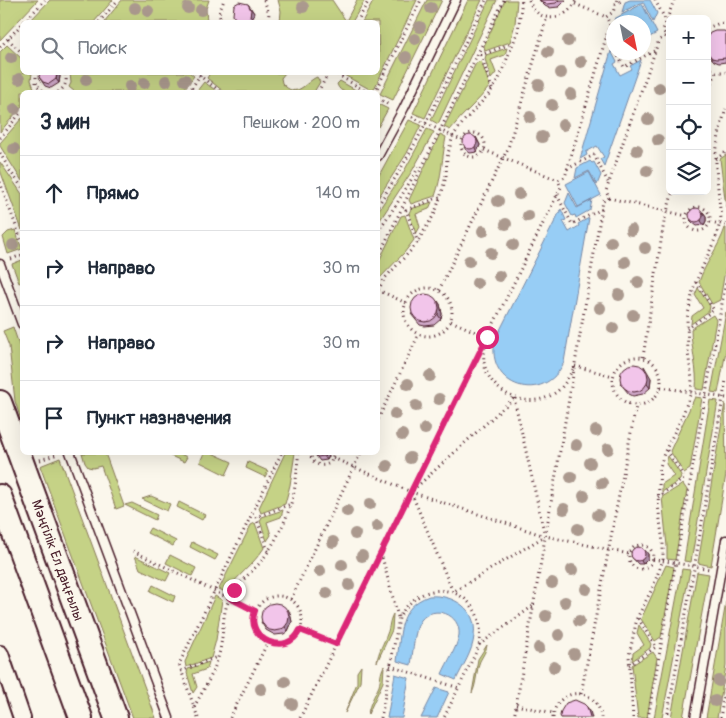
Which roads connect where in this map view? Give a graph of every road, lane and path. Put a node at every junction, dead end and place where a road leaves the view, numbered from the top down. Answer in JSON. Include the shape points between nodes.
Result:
{"nodes":[{"id":1,"x":45,"y":0,"type":"edge"},
{"id":2,"x":118,"y":0,"type":"edge"},
{"id":3,"x":224,"y":0,"type":"edge"},
{"id":4,"x":264,"y":0,"type":"edge"},
{"id":5,"x":370,"y":0,"type":"edge"},
{"id":6,"x":421,"y":0,"type":"edge"},
{"id":7,"x":456,"y":0,"type":"edge"},
{"id":8,"x":486,"y":0,"type":"edge"},
{"id":9,"x":504,"y":0,"type":"edge"},
{"id":10,"x":522,"y":0,"type":"edge"},
{"id":11,"x":529,"y":0,"type":"edge"},
{"id":12,"x":624,"y":0,"type":"edge"},
{"id":13,"x":655,"y":0,"type":"edge"},
{"id":14,"x":674,"y":0,"type":"edge"},
{"id":15,"x":576,"y":2,"type":"edge"},
{"id":16,"x":616,"y":2,"type":"edge"},
{"id":17,"x":609,"y":15,"type":"edge"},
{"id":18,"x":669,"y":15,"type":"edge"},
{"id":19,"x":547,"y":17,"type":"junction"},
{"id":20,"x":606,"y":17,"type":"edge"},
{"id":21,"x":26,"y":20,"type":"edge"},
{"id":22,"x":101,"y":20,"type":"edge"},
{"id":23,"x":221,"y":20,"type":"edge"},
{"id":24,"x":268,"y":20,"type":"edge"},
{"id":25,"x":358,"y":20,"type":"edge"},
{"id":26,"x":666,"y":22,"type":"joint"},
{"id":27,"x":726,"y":24,"type":"edge"},
{"id":28,"x":20,"y":26,"type":"edge"},
{"id":29,"x":711,"y":26,"type":"edge"},
{"id":30,"x":666,"y":34,"type":"edge"},
{"id":31,"x":666,"y":38,"type":"edge"},
{"id":32,"x":8,"y":39,"type":"junction"},
{"id":33,"x":606,"y":39,"type":"edge"},
{"id":34,"x":514,"y":43,"type":"junction"},
{"id":35,"x":0,"y":47,"type":"edge"},
{"id":36,"x":656,"y":50,"type":"junction"},
{"id":37,"x":20,"y":51,"type":"edge"},
{"id":38,"x":651,"y":52,"type":"edge"},
{"id":39,"x":479,"y":54,"type":"junction"},
{"id":40,"x":621,"y":60,"type":"edge"},
{"id":41,"x":636,"y":60,"type":"edge"},
{"id":42,"x":711,"y":69,"type":"edge"},
{"id":43,"x":716,"y":72,"type":"junction"},
{"id":44,"x":726,"y":72,"type":"edge"},
{"id":45,"x":36,"y":75,"type":"edge"},
{"id":46,"x":65,"y":75,"type":"edge"},
{"id":47,"x":200,"y":75,"type":"edge"},
{"id":48,"x":202,"y":75,"type":"edge"},
{"id":49,"x":327,"y":75,"type":"edge"},
{"id":50,"x":338,"y":75,"type":"edge"},
{"id":51,"x":711,"y":86,"type":"edge"},
{"id":52,"x":63,"y":88,"type":"junction"},
{"id":53,"x":492,"y":89,"type":"junction"},
{"id":54,"x":40,"y":90,"type":"edge"},
{"id":55,"x":60,"y":90,"type":"edge"},
{"id":56,"x":66,"y":90,"type":"edge"},
{"id":57,"x":189,"y":90,"type":"edge"},
{"id":58,"x":219,"y":90,"type":"edge"},
{"id":59,"x":319,"y":90,"type":"edge"},
{"id":60,"x":364,"y":90,"type":"edge"},
{"id":61,"x":376,"y":90,"type":"edge"},
{"id":62,"x":380,"y":99,"type":"edge"},
{"id":63,"x":390,"y":106,"type":"dead end"},
{"id":64,"x":726,"y":109,"type":"edge"},
{"id":65,"x":20,"y":114,"type":"edge"},
{"id":66,"x":725,"y":115,"type":"edge"},
{"id":67,"x":412,"y":116,"type":"dead end"},
{"id":68,"x":426,"y":123,"type":"junction"},
{"id":69,"x":439,"y":130,"type":"junction"},
{"id":70,"x":453,"y":136,"type":"junction"},
{"id":71,"x":0,"y":138,"type":"edge"},
{"id":72,"x":461,"y":140,"type":"junction"},
{"id":73,"x":484,"y":150,"type":"junction"},
{"id":74,"x":380,"y":152,"type":"edge"},
{"id":75,"x":726,"y":152,"type":"edge"},
{"id":76,"x":0,"y":153,"type":"edge"},
{"id":77,"x":504,"y":158,"type":"junction"},
{"id":78,"x":716,"y":159,"type":"junction"},
{"id":79,"x":567,"y":169,"type":"junction"},
{"id":80,"x":558,"y":180,"type":"junction"},
{"id":81,"x":0,"y":182,"type":"edge"},
{"id":82,"x":608,"y":183,"type":"junction"},
{"id":83,"x":20,"y":184,"type":"edge"},
{"id":84,"x":557,"y":195,"type":"junction"},
{"id":85,"x":672,"y":195,"type":"edge"},
{"id":86,"x":440,"y":197,"type":"junction"},
{"id":87,"x":609,"y":198,"type":"junction"},
{"id":88,"x":380,"y":202,"type":"edge"},
{"id":89,"x":396,"y":205,"type":"junction"},
{"id":90,"x":402,"y":207,"type":"junction"},
{"id":91,"x":602,"y":209,"type":"junction"},
{"id":92,"x":406,"y":210,"type":"junction"},
{"id":93,"x":667,"y":211,"type":"junction"},
{"id":94,"x":687,"y":216,"type":"junction"},
{"id":95,"x":710,"y":222,"type":"junction"},
{"id":96,"x":720,"y":224,"type":"junction"},
{"id":97,"x":726,"y":225,"type":"edge"},
{"id":98,"x":380,"y":228,"type":"edge"},
{"id":99,"x":20,"y":237,"type":"edge"},
{"id":100,"x":418,"y":243,"type":"junction"},
{"id":101,"x":380,"y":253,"type":"edge"},
{"id":102,"x":20,"y":256,"type":"edge"},
{"id":103,"x":11,"y":259,"type":"dead end"},
{"id":104,"x":0,"y":264,"type":"edge"},
{"id":105,"x":726,"y":281,"type":"edge"},
{"id":106,"x":696,"y":282,"type":"junction"},
{"id":107,"x":380,"y":287,"type":"edge"},
{"id":108,"x":439,"y":290,"type":"junction"},
{"id":109,"x":380,"y":291,"type":"edge"},
{"id":110,"x":406,"y":303,"type":"junction"},
{"id":111,"x":714,"y":310,"type":"junction"},
{"id":112,"x":721,"y":312,"type":"junction"},
{"id":113,"x":20,"y":319,"type":"edge"},
{"id":114,"x":451,"y":321,"type":"junction"},
{"id":115,"x":686,"y":329,"type":"junction"},
{"id":116,"x":419,"y":334,"type":"junction"},
{"id":117,"x":487,"y":337,"type":"junction"},
{"id":118,"x":643,"y":357,"type":"junction"},
{"id":119,"x":575,"y":366,"type":"junction"},
{"id":120,"x":613,"y":376,"type":"junction"},
{"id":121,"x":726,"y":380,"type":"edge"},
{"id":122,"x":661,"y":387,"type":"junction"},
{"id":123,"x":691,"y":392,"type":"junction"},
{"id":124,"x":706,"y":395,"type":"junction"},
{"id":125,"x":514,"y":398,"type":"junction"},
{"id":126,"x":724,"y":398,"type":"edge"},
{"id":127,"x":0,"y":402,"type":"edge"},
{"id":128,"x":636,"y":406,"type":"junction"},
{"id":129,"x":380,"y":415,"type":"edge"},
{"id":130,"x":666,"y":449,"type":"junction"},
{"id":131,"x":55,"y":455,"type":"edge"},
{"id":132,"x":71,"y":455,"type":"edge"},
{"id":133,"x":281,"y":455,"type":"edge"},
{"id":134,"x":299,"y":455,"type":"edge"},
{"id":135,"x":311,"y":455,"type":"edge"},
{"id":136,"x":334,"y":455,"type":"edge"},
{"id":137,"x":360,"y":455,"type":"edge"},
{"id":138,"x":333,"y":458,"type":"junction"},
{"id":139,"x":37,"y":462,"type":"dead end"},
{"id":140,"x":354,"y":467,"type":"junction"},
{"id":141,"x":685,"y":478,"type":"junction"},
{"id":142,"x":691,"y":480,"type":"junction"},
{"id":143,"x":411,"y":492,"type":"junction"},
{"id":144,"x":0,"y":496,"type":"edge"},
{"id":145,"x":658,"y":497,"type":"junction"},
{"id":146,"x":291,"y":504,"type":"junction"},
{"id":147,"x":252,"y":515,"type":"junction"},
{"id":148,"x":256,"y":517,"type":"junction"},
{"id":149,"x":545,"y":536,"type":"junction"},
{"id":150,"x":726,"y":540,"type":"edge"},
{"id":151,"x":608,"y":550,"type":"junction"},
{"id":152,"x":133,"y":551,"type":"dead end"},
{"id":153,"x":268,"y":551,"type":"junction"},
{"id":154,"x":381,"y":553,"type":"junction"},
{"id":155,"x":629,"y":554,"type":"junction"},
{"id":156,"x":653,"y":558,"type":"junction"},
{"id":157,"x":663,"y":560,"type":"junction"},
{"id":158,"x":676,"y":563,"type":"junction"},
{"id":159,"x":695,"y":566,"type":"junction"},
{"id":160,"x":710,"y":569,"type":"dead end"},
{"id":161,"x":215,"y":591,"type":"junction"},
{"id":162,"x":453,"y":592,"type":"junction"},
{"id":163,"x":230,"y":598,"type":"junction"},
{"id":164,"x":291,"y":599,"type":"junction"},
{"id":165,"x":533,"y":606,"type":"junction"},
{"id":166,"x":255,"y":611,"type":"junction"},
{"id":167,"x":398,"y":618,"type":"junction"},
{"id":168,"x":637,"y":618,"type":"junction"},
{"id":169,"x":300,"y":630,"type":"junction"},
{"id":170,"x":268,"y":642,"type":"junction"},
{"id":171,"x":336,"y":644,"type":"junction"},
{"id":172,"x":478,"y":646,"type":"junction"},
{"id":173,"x":659,"y":648,"type":"junction"},
{"id":174,"x":0,"y":654,"type":"edge"},
{"id":175,"x":218,"y":657,"type":"junction"},
{"id":176,"x":628,"y":665,"type":"junction"},
{"id":177,"x":390,"y":666,"type":"junction"},
{"id":178,"x":181,"y":670,"type":"junction"},
{"id":179,"x":726,"y":685,"type":"edge"},
{"id":180,"x":459,"y":688,"type":"junction"},
{"id":181,"x":582,"y":694,"type":"junction"},
{"id":182,"x":516,"y":704,"type":"junction"},
{"id":183,"x":194,"y":707,"type":"junction"},
{"id":184,"x":553,"y":713,"type":"junction"},
{"id":185,"x":22,"y":718,"type":"edge"},
{"id":186,"x":81,"y":718,"type":"edge"},
{"id":187,"x":116,"y":718,"type":"edge"},
{"id":188,"x":169,"y":718,"type":"edge"},
{"id":189,"x":198,"y":718,"type":"edge"},
{"id":190,"x":230,"y":718,"type":"edge"},
{"id":191,"x":300,"y":718,"type":"edge"},
{"id":192,"x":381,"y":718,"type":"edge"},
{"id":193,"x":444,"y":718,"type":"edge"},
{"id":194,"x":514,"y":718,"type":"edge"},
{"id":195,"x":553,"y":718,"type":"edge"},
{"id":196,"x":602,"y":718,"type":"edge"},
{"id":197,"x":633,"y":718,"type":"edge"},
{"id":198,"x":648,"y":718,"type":"edge"},
{"id":199,"x":667,"y":718,"type":"edge"},
{"id":200,"x":695,"y":718,"type":"edge"},
{"id":201,"x":720,"y":718,"type":"edge"}],
"edges":[{"from":1,"to":21,"type":"path"},
{"from":2,"to":22,"type":"path"},
{"from":3,"to":23,"type":"path","via":[[219,13]]},
{"from":4,"to":24,"type":"path"},
{"from":5,"to":25,"type":"path"},
{"from":6,"to":61,"type":"path"},
{"from":7,"to":74,"type":"lane"},
{"from":8,"to":68,"type":"path"},
{"from":9,"to":39,"type":"path"},
{"from":10,"to":34,"type":"path"},
{"from":11,"to":19,"type":"path","via":[[536,12]]},
{"from":12,"to":16,"type":"path"},
{"from":13,"to":26,"type":"path"},
{"from":14,"to":18,"type":"path"},
{"from":15,"to":19,"type":"path","via":[[560,17]]},
{"from":15,"to":20,"type":"path"},
{"from":16,"to":17,"type":"path"},
{"from":19,"to":77,"type":"path"},
{"from":26,"to":30,"type":"path","via":[[663,30]]},
{"from":27,"to":29,"type":"path"},
{"from":28,"to":32,"type":"path"},
{"from":31,"to":36,"type":"path","via":[[659,40]]},
{"from":32,"to":35,"type":"path"},
{"from":32,"to":37,"type":"path"},
{"from":33,"to":79,"type":"path"},
{"from":34,"to":39,"type":"path"},
{"from":34,"to":53,"type":"path","via":[[500,79]]},
{"from":36,"to":38,"type":"path"},
{"from":36,"to":82,"type":"path"},
{"from":39,"to":53,"type":"path"},
{"from":39,"to":69,"type":"path"},
{"from":40,"to":41,"type":"path","via":[[624,66]]},
{"from":42,"to":43,"type":"path"},
{"from":43,"to":44,"type":"path"},
{"from":43,"to":51,"type":"path"},
{"from":45,"to":54,"type":"path"},
{"from":46,"to":52,"type":"path"},
{"from":47,"to":57,"type":"path"},
{"from":48,"to":58,"type":"path"},
{"from":49,"to":59,"type":"path"},
{"from":50,"to":60,"type":"path"},
{"from":52,"to":55,"type":"path"},
{"from":52,"to":56,"type":"path"},
{"from":53,"to":70,"type":"path"},
{"from":62,"to":63,"type":"path"},
{"from":64,"to":66,"type":"path"},
{"from":65,"to":71,"type":"path"},
{"from":66,"to":78,"type":"path"},
{"from":67,"to":68,"type":"path"},
{"from":68,"to":69,"type":"path"},
{"from":68,"to":88,"type":"path"},
{"from":69,"to":70,"type":"path"},
{"from":69,"to":89,"type":"path"},
{"from":69,"to":90,"type":"path"},
{"from":70,"to":72,"type":"path"},
{"from":70,"to":86,"type":"path"},
{"from":72,"to":73,"type":"path","via":[[461,148],[470,157],[478,156]]},
{"from":72,"to":73,"type":"path","via":[[467,134],[478,134],[485,143]]},
{"from":73,"to":77,"type":"path"},
{"from":75,"to":78,"type":"path"},
{"from":76,"to":83,"type":"path"},
{"from":77,"to":80,"type":"path"},
{"from":77,"to":108,"type":"path"},
{"from":78,"to":96,"type":"path"},
{"from":79,"to":80,"type":"path","via":[[565,177]]},
{"from":79,"to":82,"type":"path","via":[[594,155]]},
{"from":80,"to":84,"type":"path","via":[[561,186]]},
{"from":81,"to":99,"type":"path"},
{"from":82,"to":87,"type":"path","via":[[606,191]]},
{"from":84,"to":91,"type":"path","via":[[572,224]]},
{"from":84,"to":117,"type":"path"},
{"from":85,"to":93,"type":"path"},
{"from":86,"to":92,"type":"path"},
{"from":86,"to":100,"type":"path"},
{"from":87,"to":91,"type":"path","via":[[603,201]]},
{"from":87,"to":93,"type":"path"},
{"from":89,"to":90,"type":"path"},
{"from":89,"to":98,"type":"path"},
{"from":90,"to":92,"type":"path"},
{"from":90,"to":101,"type":"path"},
{"from":91,"to":119,"type":"path"},
{"from":92,"to":100,"type":"path"},
{"from":93,"to":94,"type":"path"},
{"from":93,"to":118,"type":"path"},
{"from":94,"to":95,"type":"path","via":[[692,208],[700,207],[709,213]]},
{"from":94,"to":95,"type":"path","via":[[688,226],[695,231],[704,230]]},
{"from":95,"to":96,"type":"path"},
{"from":96,"to":97,"type":"path"},
{"from":96,"to":106,"type":"path"},
{"from":100,"to":107,"type":"path"},
{"from":102,"to":103,"type":"path"},
{"from":104,"to":113,"type":"lane"},
{"from":105,"to":112,"type":"path"},
{"from":106,"to":111,"type":"path"},
{"from":106,"to":115,"type":"path"},
{"from":108,"to":110,"type":"path","via":[[419,289]]},
{"from":108,"to":114,"type":"path","via":[[451,303]]},
{"from":109,"to":110,"type":"path"},
{"from":110,"to":116,"type":"path","via":[[406,323]]},
{"from":111,"to":112,"type":"path"},
{"from":111,"to":115,"type":"path"},
{"from":112,"to":124,"type":"path"},
{"from":114,"to":116,"type":"path","via":[[443,332],[435,336]]},
{"from":114,"to":117,"type":"path"},
{"from":115,"to":123,"type":"path"},
{"from":116,"to":129,"type":"path"},
{"from":117,"to":125,"type":"path","via":[[485,368],[495,385]]},
{"from":117,"to":143,"type":"path"},
{"from":118,"to":120,"type":"path","via":[[635,356],[621,362]]},
{"from":118,"to":122,"type":"path","via":[[656,365]]},
{"from":119,"to":120,"type":"path"},
{"from":119,"to":125,"type":"path","via":[[559,390],[550,395],[530,400]]},
{"from":119,"to":149,"type":"path"},
{"from":120,"to":128,"type":"path","via":[[615,392],[620,399]]},
{"from":121,"to":126,"type":"path"},
{"from":122,"to":123,"type":"path"},
{"from":122,"to":128,"type":"path","via":[[652,401]]},
{"from":123,"to":124,"type":"path"},
{"from":123,"to":130,"type":"path"},
{"from":124,"to":126,"type":"path"},
{"from":124,"to":142,"type":"path"},
{"from":125,"to":143,"type":"path"},
{"from":125,"to":149,"type":"path"},
{"from":126,"to":159,"type":"path"},
{"from":127,"to":187,"type":"main road","name":"Мәңгілік Ел даңғылы"},
{"from":128,"to":151,"type":"path"},
{"from":130,"to":141,"type":"path"},
{"from":130,"to":145,"type":"path","via":[[660,467]]},
{"from":131,"to":139,"type":"path"},
{"from":132,"to":188,"type":"lane"},
{"from":133,"to":147,"type":"path"},
{"from":134,"to":146,"type":"path"},
{"from":135,"to":138,"type":"path","via":[[319,465],[327,464]]},
{"from":136,"to":138,"type":"path"},
{"from":137,"to":140,"type":"path"},
{"from":138,"to":140,"type":"path"},
{"from":140,"to":143,"type":"path"},
{"from":140,"to":164,"type":"path"},
{"from":141,"to":142,"type":"path"},
{"from":141,"to":145,"type":"path"},
{"from":142,"to":158,"type":"path"},
{"from":143,"to":149,"type":"path"},
{"from":143,"to":154,"type":"path"},
{"from":143,"to":162,"type":"path"},
{"from":144,"to":186,"type":"main road"},
{"from":145,"to":157,"type":"path"},
{"from":146,"to":148,"type":"path"},
{"from":146,"to":153,"type":"path"},
{"from":147,"to":148,"type":"path"},
{"from":147,"to":161,"type":"path"},
{"from":148,"to":153,"type":"path"},
{"from":149,"to":151,"type":"path"},
{"from":149,"to":162,"type":"path"},
{"from":149,"to":165,"type":"path"},
{"from":150,"to":200,"type":"lane"},
{"from":151,"to":155,"type":"path"},
{"from":151,"to":181,"type":"path"},
{"from":152,"to":161,"type":"path"},
{"from":153,"to":163,"type":"path"},
{"from":154,"to":167,"type":"path"},
{"from":154,"to":171,"type":"path"},
{"from":155,"to":156,"type":"path","via":[[635,546],[642,545],[649,548]]},
{"from":155,"to":156,"type":"path","via":[[631,564],[638,569],[650,566]]},
{"from":156,"to":157,"type":"path"},
{"from":157,"to":158,"type":"path"},
{"from":157,"to":168,"type":"path"},
{"from":158,"to":159,"type":"path"},
{"from":158,"to":173,"type":"path"},
{"from":159,"to":160,"type":"path"},
{"from":159,"to":199,"type":"path"},
{"from":161,"to":163,"type":"path"},
{"from":161,"to":178,"type":"path","via":[[179,664]]},
{"from":162,"to":167,"type":"path","via":[[424,593],[411,601]]},
{"from":162,"to":172,"type":"path","via":[[466,600],[477,616],[481,625]]},
{"from":163,"to":166,"type":"path"},
{"from":163,"to":175,"type":"path","via":[[223,619]]},
{"from":164,"to":166,"type":"path","via":[[276,595],[268,597]]},
{"from":164,"to":169,"type":"path","via":[[301,610]]},
{"from":165,"to":172,"type":"path"},
{"from":165,"to":182,"type":"path"},
{"from":166,"to":170,"type":"path","via":[[253,623],[256,631]]},
{"from":167,"to":177,"type":"path"},
{"from":168,"to":173,"type":"path"},
{"from":168,"to":176,"type":"path"},
{"from":169,"to":170,"type":"path","via":[[285,644]]},
{"from":169,"to":171,"type":"path"},
{"from":170,"to":190,"type":"path"},
{"from":171,"to":191,"type":"path"},
{"from":172,"to":180,"type":"path"},
{"from":173,"to":176,"type":"path"},
{"from":173,"to":198,"type":"path"},
{"from":174,"to":185,"type":"street"},
{"from":175,"to":178,"type":"path"},
{"from":175,"to":183,"type":"path"},
{"from":176,"to":197,"type":"path"},
{"from":177,"to":180,"type":"path"},
{"from":177,"to":192,"type":"path"},
{"from":178,"to":183,"type":"path"},
{"from":179,"to":201,"type":"path"},
{"from":180,"to":193,"type":"path"},
{"from":181,"to":184,"type":"path","via":[[567,695],[556,705]]},
{"from":181,"to":196,"type":"path","via":[[596,702]]},
{"from":182,"to":184,"type":"path"},
{"from":182,"to":194,"type":"path"},
{"from":183,"to":189,"type":"path"},
{"from":184,"to":195,"type":"path"}]}
